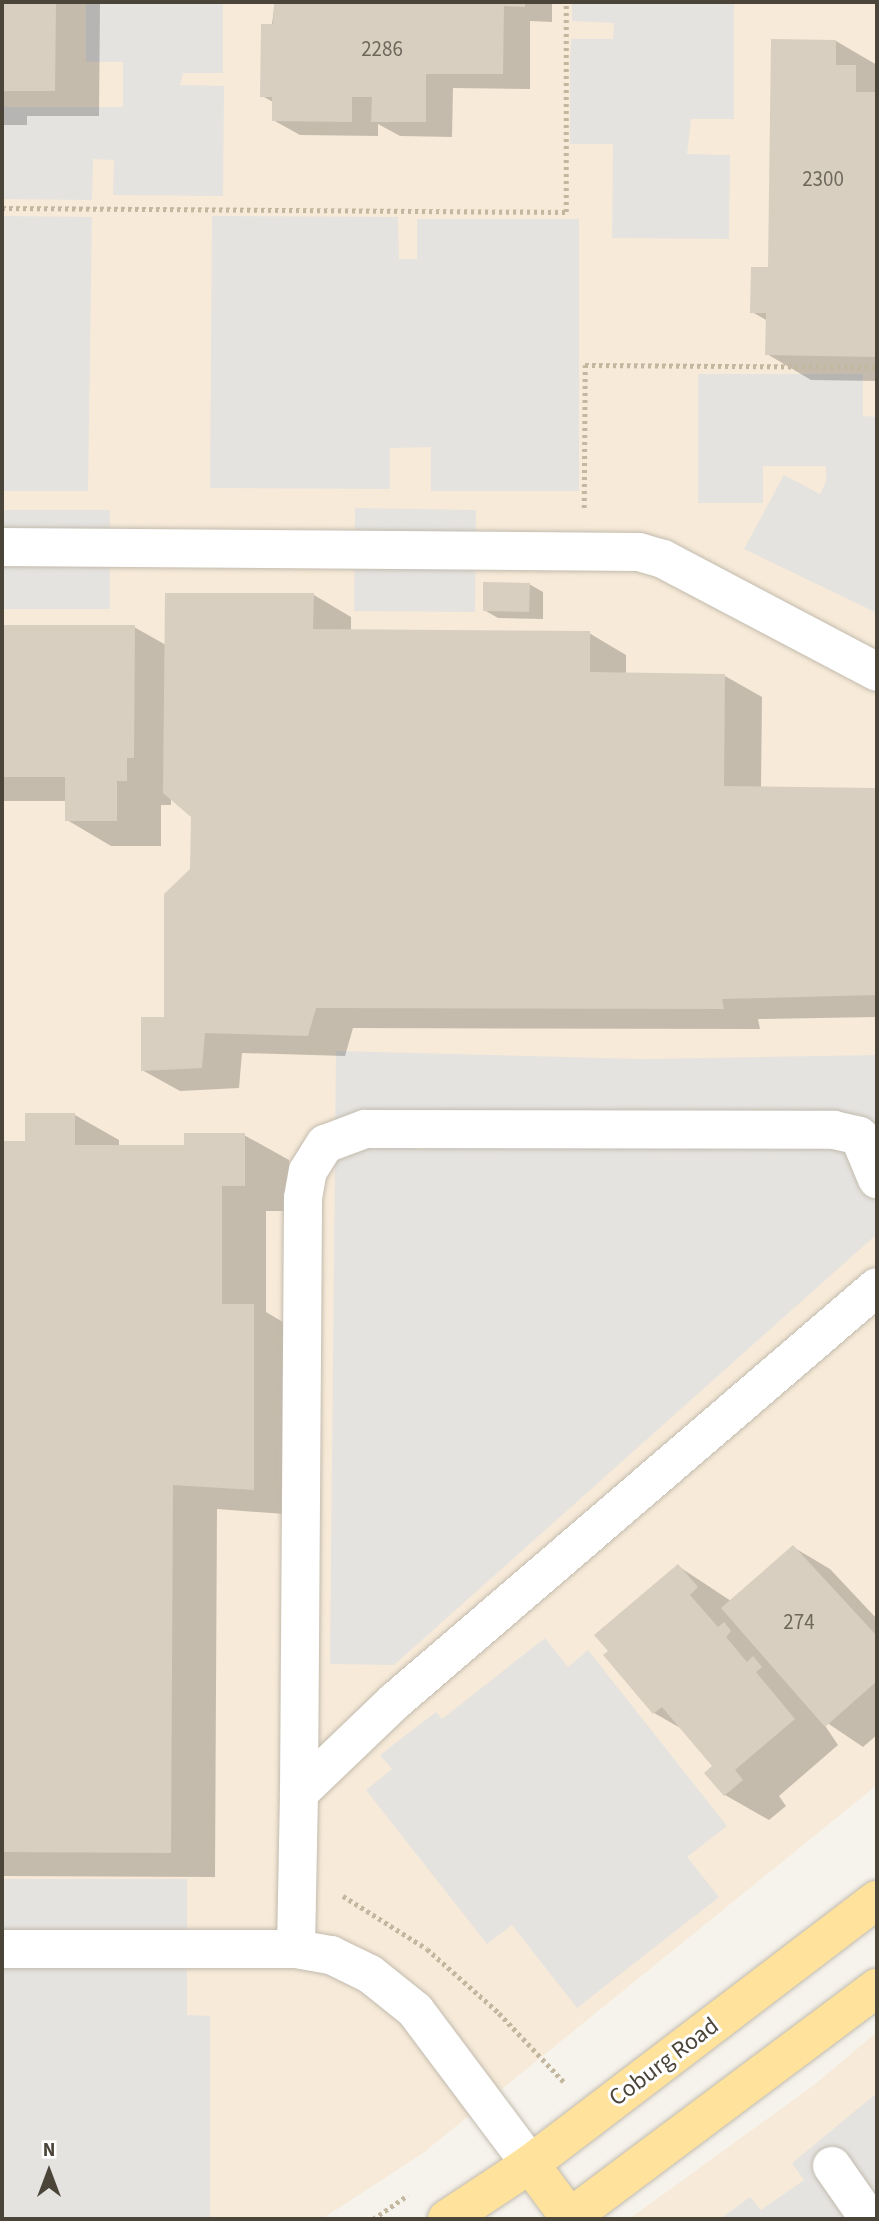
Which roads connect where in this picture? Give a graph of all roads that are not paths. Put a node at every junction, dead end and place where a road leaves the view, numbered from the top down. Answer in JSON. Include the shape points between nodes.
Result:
{"nodes":[{"id":1,"x":2,"y":547,"type":"edge"},
{"id":2,"x":877,"y":672,"type":"edge"},
{"id":3,"x":877,"y":1179,"type":"edge"},
{"id":4,"x":877,"y":1287,"type":"edge"},
{"id":5,"x":299,"y":1793,"type":"junction"},
{"id":6,"x":877,"y":1900,"type":"edge"},
{"id":7,"x":2,"y":1949,"type":"edge"},
{"id":8,"x":296,"y":1949,"type":"junction"},
{"id":9,"x":877,"y":1988,"type":"edge"},
{"id":10,"x":530,"y":2164,"type":"junction"},
{"id":11,"x":832,"y":2166,"type":"dead end"},
{"id":12,"x":447,"y":2219,"type":"edge"},
{"id":13,"x":569,"y":2219,"type":"edge"},
{"id":14,"x":869,"y":2219,"type":"edge"}],
"edges":[{"from":1,"to":2,"type":"lane","via":[[650,554]]},
{"from":3,"to":5,"type":"lane","via":[[859,1136],[834,1130],[365,1129],[326,1144],[308,1171],[303,1198]]},
{"from":4,"to":5,"type":"lane","via":[[395,1701]]},
{"from":5,"to":8,"type":"lane"},
{"from":6,"to":10,"type":"main road","name":"Coburg Road"},
{"from":7,"to":8,"type":"lane"},
{"from":8,"to":10,"type":"lane","via":[[351,1963],[403,1998]]},
{"from":9,"to":13,"type":"main road"},
{"from":10,"to":12,"type":"main road","name":"Coburg Road"},
{"from":10,"to":13,"type":"main road"},
{"from":11,"to":14,"type":"lane"}]}
